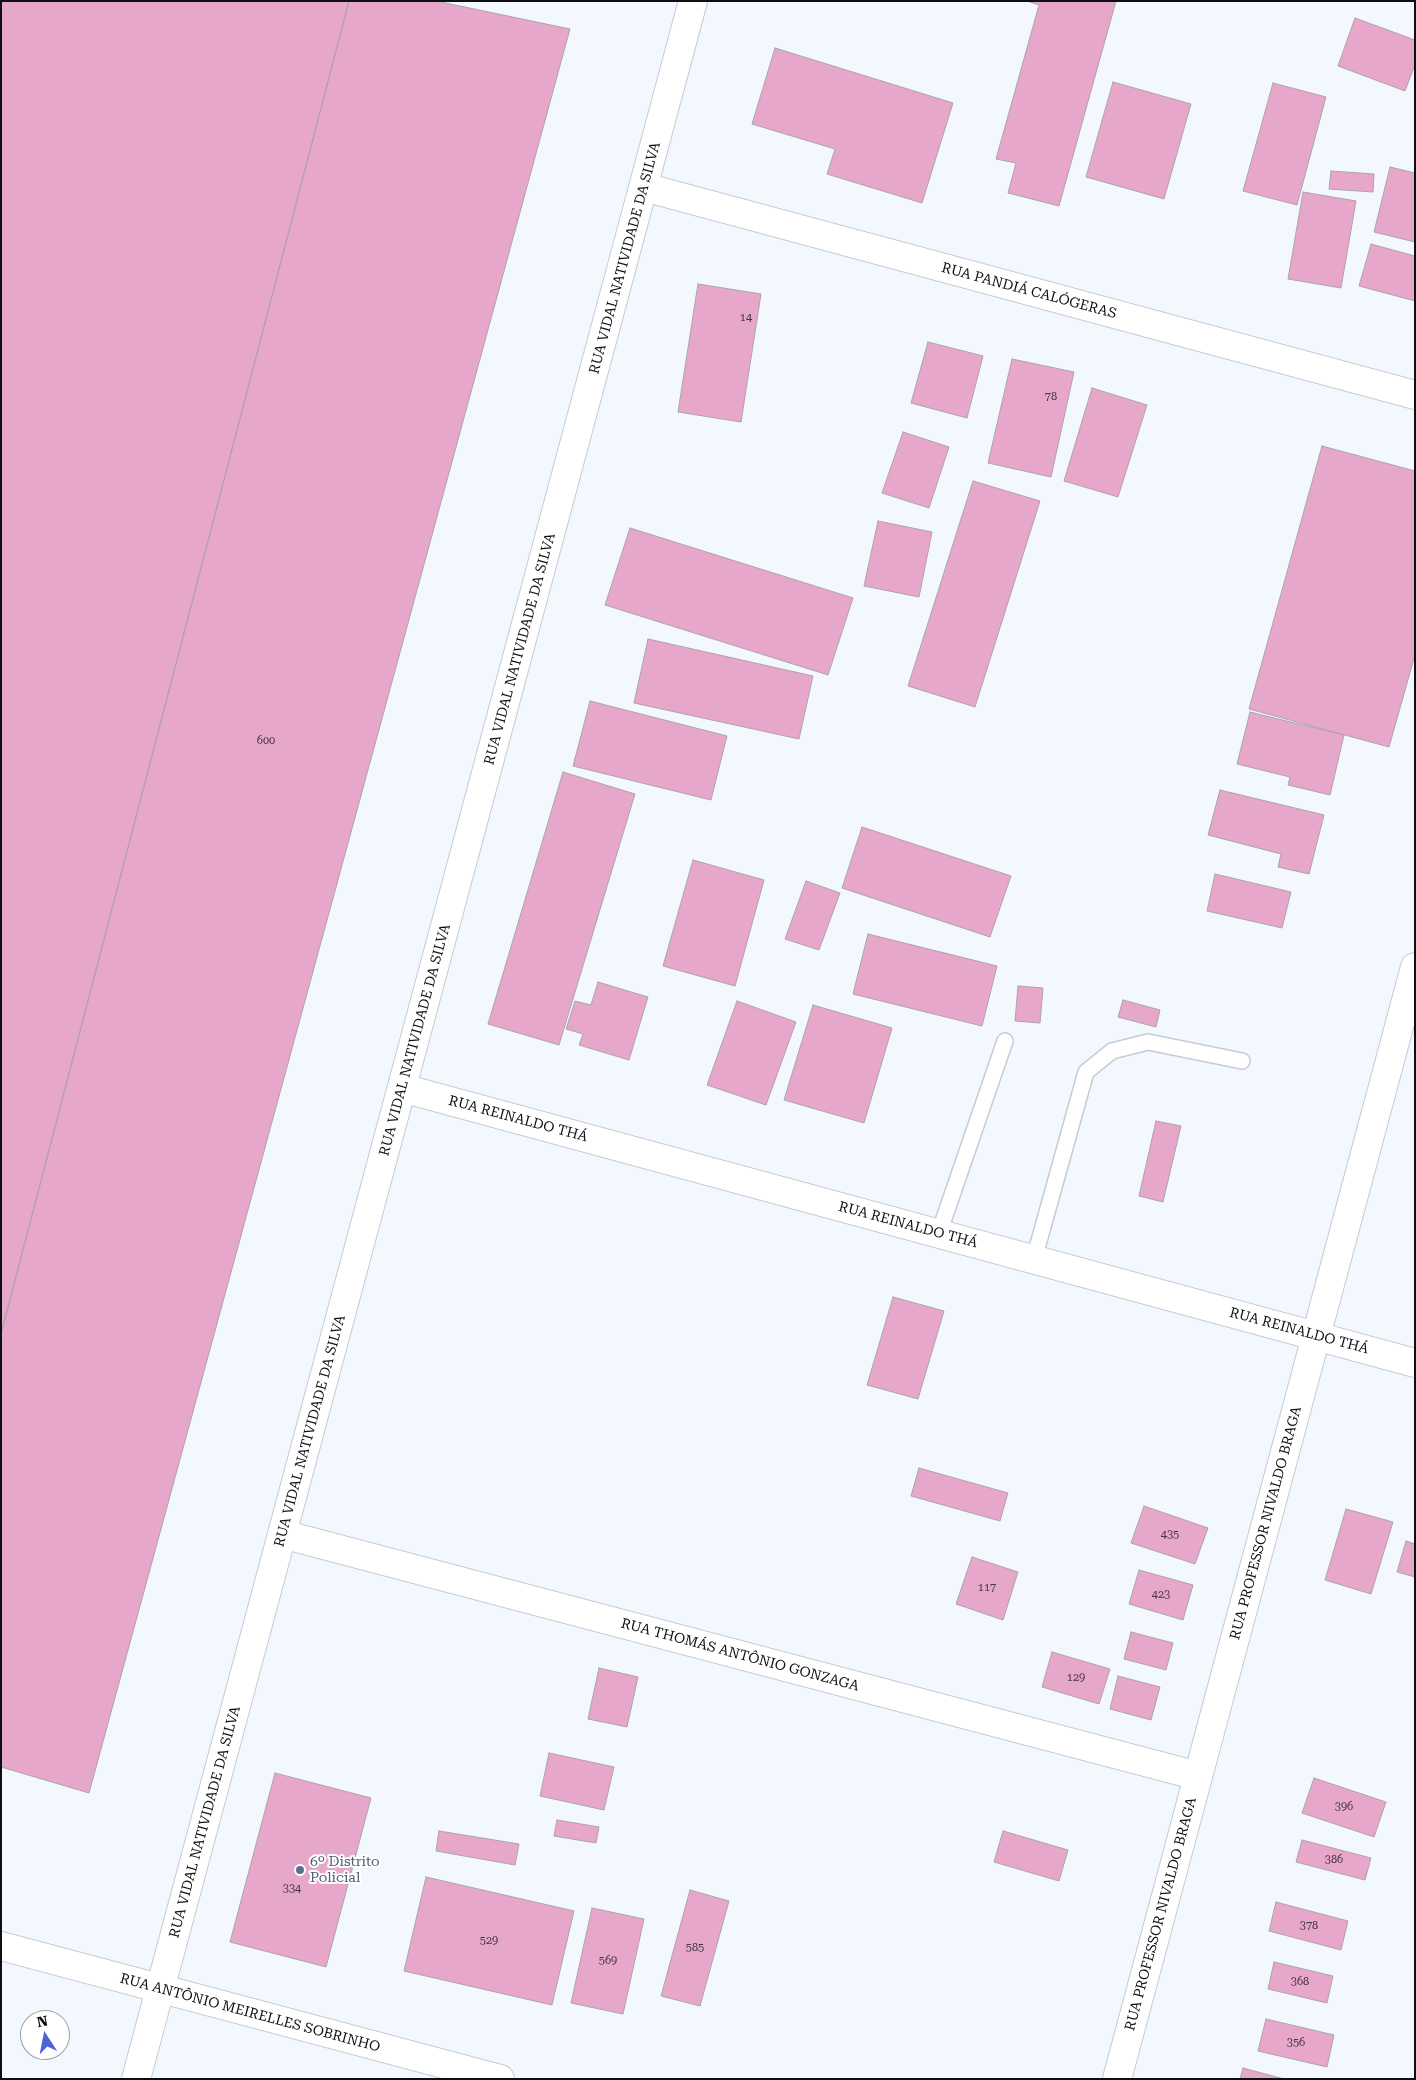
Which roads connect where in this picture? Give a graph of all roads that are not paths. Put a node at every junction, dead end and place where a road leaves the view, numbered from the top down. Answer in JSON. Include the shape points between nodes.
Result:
{"nodes":[{"id":1,"x":693,"y":1,"type":"edge"},
{"id":2,"x":644,"y":187,"type":"junction"},
{"id":3,"x":1415,"y":395,"type":"edge"},
{"id":4,"x":1415,"y":967,"type":"edge"},
{"id":5,"x":1005,"y":1040,"type":"dead end"},
{"id":6,"x":1242,"y":1061,"type":"dead end"},
{"id":7,"x":402,"y":1088,"type":"junction"},
{"id":8,"x":939,"y":1234,"type":"junction"},
{"id":9,"x":1034,"y":1259,"type":"junction"},
{"id":10,"x":1316,"y":1336,"type":"junction"},
{"id":11,"x":1415,"y":1363,"type":"edge"},
{"id":12,"x":282,"y":1534,"type":"junction"},
{"id":13,"x":1198,"y":1776,"type":"junction"},
{"id":14,"x":1,"y":1946,"type":"edge"},
{"id":15,"x":160,"y":1989,"type":"junction"},
{"id":16,"x":136,"y":2079,"type":"edge"},
{"id":17,"x":500,"y":2079,"type":"edge"},
{"id":18,"x":1117,"y":2079,"type":"edge"}],
"edges":[{"from":1,"to":2,"type":"street","name":"RUA VIDAL NATIVIDADE DA SILVA"},
{"from":2,"to":3,"type":"street","name":"RUA PANDIÁ CALÓGERAS"},
{"from":2,"to":7,"type":"street","name":"RUA VIDAL NATIVIDADE DA SILVA"},
{"from":4,"to":10,"type":"street","name":"RUA PROFESSOR NIVALDO BRAGA"},
{"from":5,"to":8,"type":"lane"},
{"from":6,"to":9,"type":"lane","via":[[1148,1042],[1112,1051],[1086,1072]]},
{"from":7,"to":8,"type":"street","name":"RUA REINALDO THÁ"},
{"from":7,"to":12,"type":"street","name":"RUA VIDAL NATIVIDADE DA SILVA"},
{"from":8,"to":9,"type":"street","name":"RUA REINALDO THÁ"},
{"from":9,"to":10,"type":"street","name":"RUA REINALDO THÁ"},
{"from":10,"to":11,"type":"street","name":"RUA REINALDO THÁ"},
{"from":10,"to":13,"type":"street","name":"RUA PROFESSOR NIVALDO BRAGA"},
{"from":12,"to":13,"type":"street","name":"RUA THOMÁS ANTÔNIO GONZAGA"},
{"from":12,"to":15,"type":"street","name":"RUA VIDAL NATIVIDADE DA SILVA"},
{"from":13,"to":18,"type":"street","name":"RUA PROFESSOR NIVALDO BRAGA"},
{"from":14,"to":15,"type":"street","name":"RUA ANTÔNIO MEIRELLES SOBRINHO"},
{"from":15,"to":16,"type":"street","name":"RUA VIDAL NATIVIDADE DA SILVA"},
{"from":15,"to":17,"type":"street","name":"RUA ANTÔNIO MEIRELLES SOBRINHO"}]}
